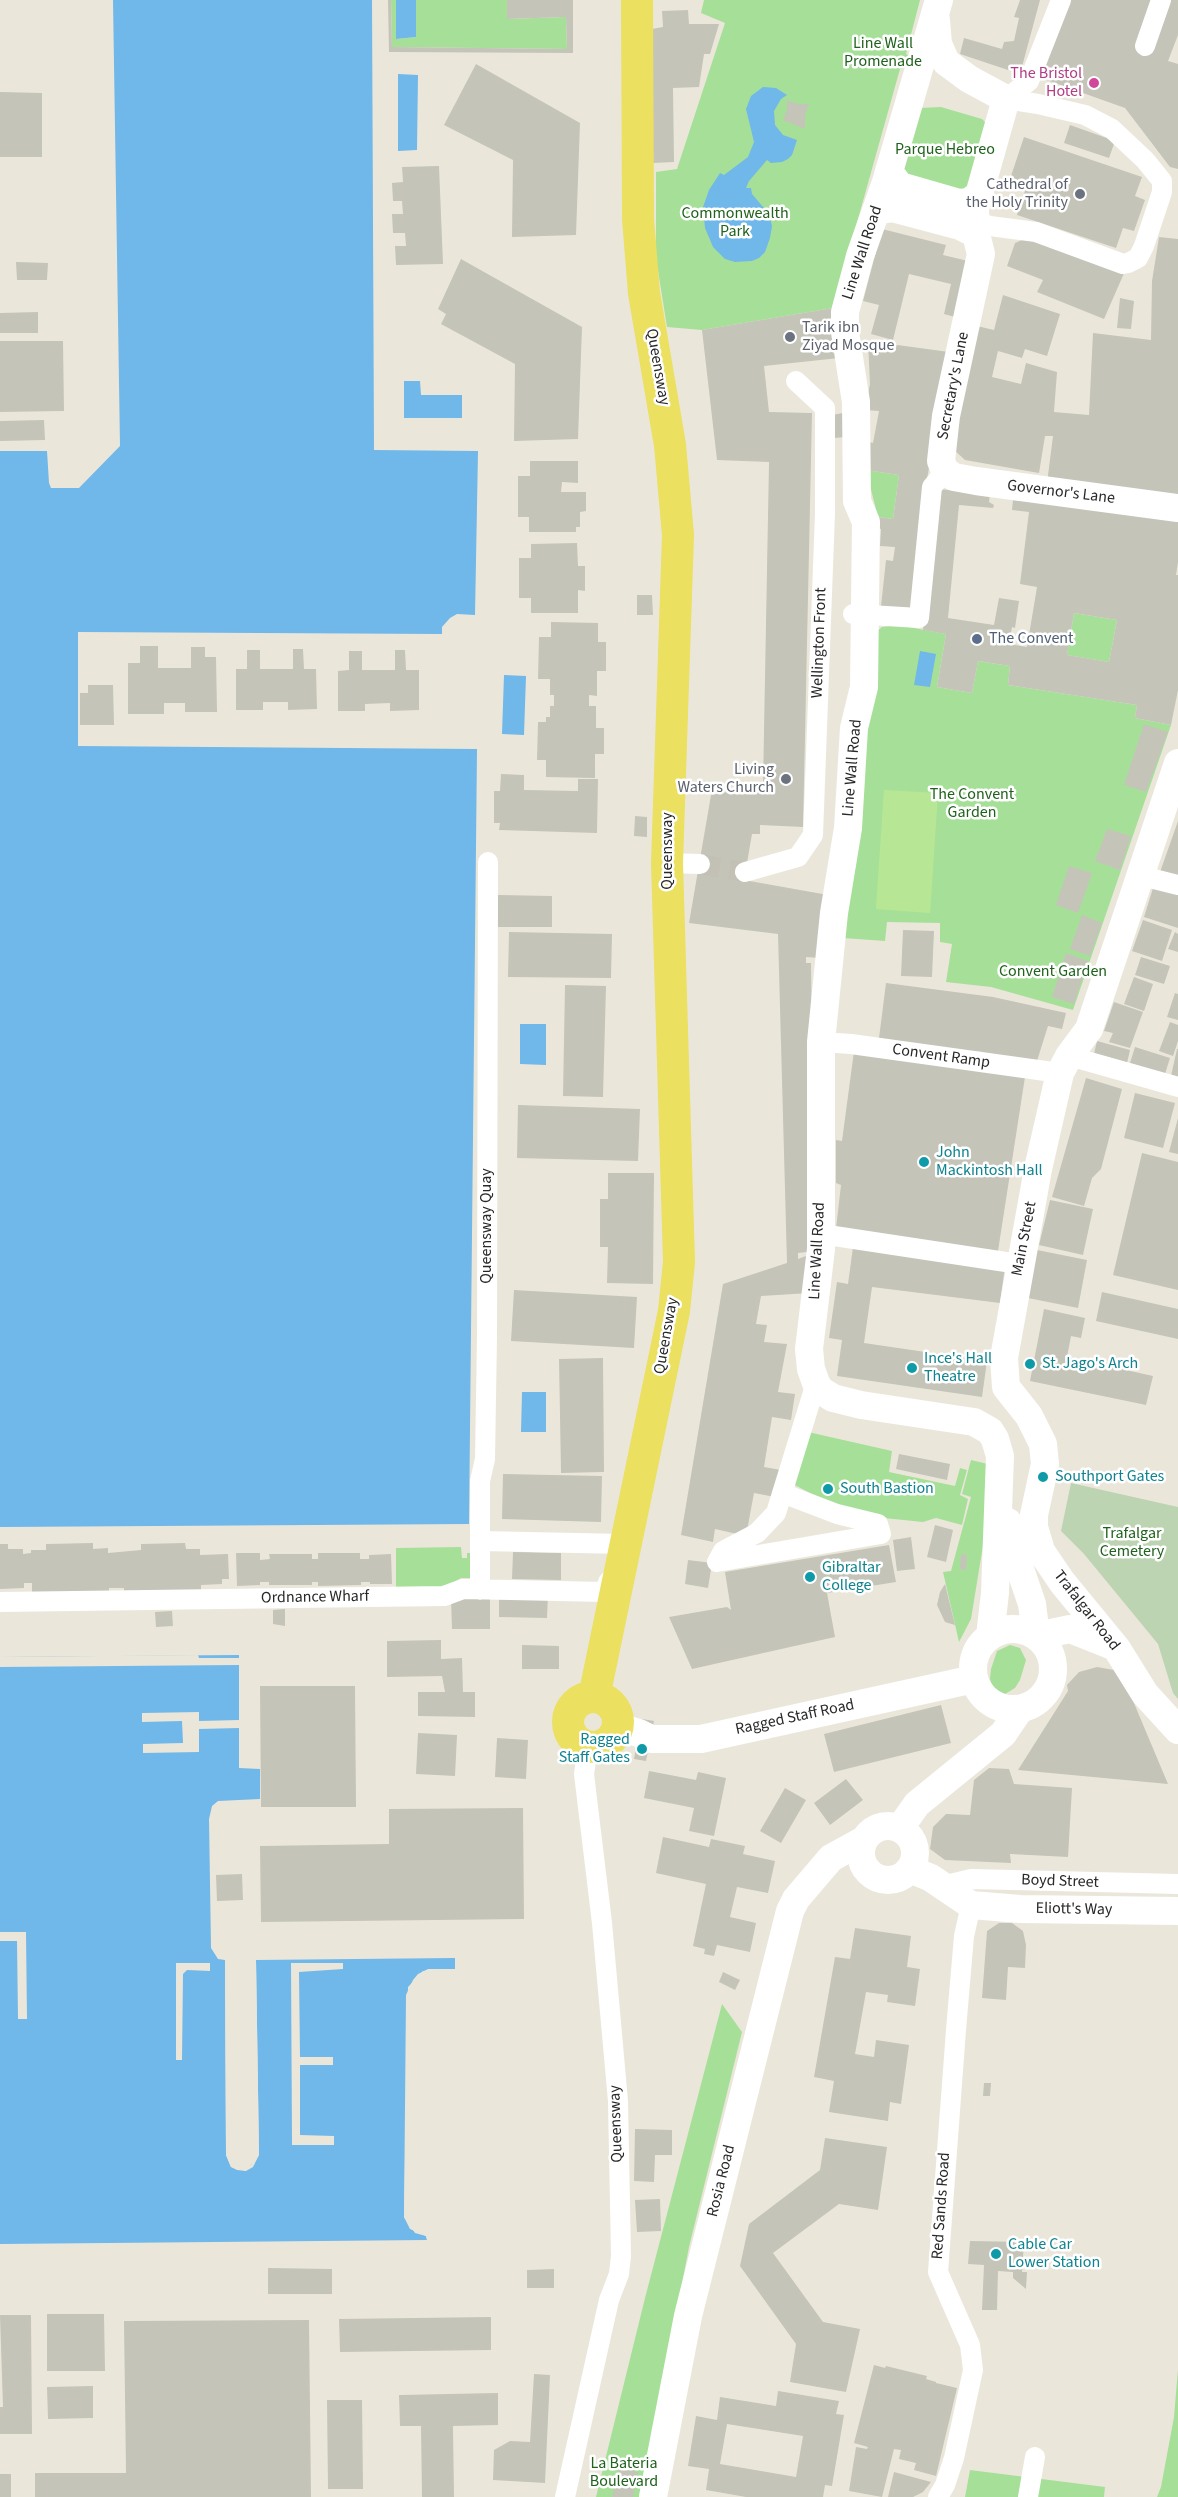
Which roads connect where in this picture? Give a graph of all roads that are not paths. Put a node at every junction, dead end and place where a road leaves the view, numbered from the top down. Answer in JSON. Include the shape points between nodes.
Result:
{"nodes":[{"id":1,"x":637,"y":0,"type":"edge"},
{"id":2,"x":1061,"y":0,"type":"edge"},
{"id":3,"x":1161,"y":0,"type":"edge"},
{"id":4,"x":938,"y":6,"type":"edge"},
{"id":5,"x":1145,"y":46,"type":"dead end"},
{"id":6,"x":1006,"y":99,"type":"junction"},
{"id":7,"x":889,"y":172,"type":"junction"},
{"id":8,"x":1170,"y":195,"type":"edge"},
{"id":9,"x":876,"y":211,"type":"junction"},
{"id":10,"x":976,"y":217,"type":"junction"},
{"id":11,"x":796,"y":381,"type":"dead end"},
{"id":12,"x":945,"y":471,"type":"junction"},
{"id":13,"x":1178,"y":508,"type":"edge"},
{"id":14,"x":859,"y":615,"type":"junction"},
{"id":15,"x":1178,"y":763,"type":"edge"},
{"id":16,"x":488,"y":861,"type":"dead end"},
{"id":17,"x":667,"y":862,"type":"junction"},
{"id":18,"x":700,"y":864,"type":"tunnel mouth"},
{"id":19,"x":745,"y":872,"type":"tunnel mouth"},
{"id":20,"x":1142,"y":876,"type":"junction"},
{"id":21,"x":1178,"y":885,"type":"edge"},
{"id":22,"x":821,"y":1042,"type":"junction"},
{"id":23,"x":1064,"y":1065,"type":"junction"},
{"id":24,"x":1178,"y":1087,"type":"edge"},
{"id":25,"x":821,"y":1234,"type":"junction"},
{"id":26,"x":1019,"y":1264,"type":"junction"},
{"id":27,"x":816,"y":1383,"type":"junction"},
{"id":28,"x":1006,"y":1388,"type":"junction"},
{"id":29,"x":974,"y":1422,"type":"junction"},
{"id":30,"x":782,"y":1493,"type":"junction"},
{"id":31,"x":480,"y":1541,"type":"junction"},
{"id":32,"x":622,"y":1558,"type":"junction"},
{"id":33,"x":480,"y":1590,"type":"junction"},
{"id":34,"x":0,"y":1602,"type":"edge"},
{"id":35,"x":990,"y":1636,"type":"junction"},
{"id":36,"x":1040,"y":1639,"type":"junction"},
{"id":37,"x":1117,"y":1648,"type":"junction"},
{"id":38,"x":974,"y":1679,"type":"junction"},
{"id":39,"x":594,"y":1697,"type":"junction"},
{"id":40,"x":990,"y":1702,"type":"junction"},
{"id":41,"x":1020,"y":1709,"type":"junction"},
{"id":42,"x":618,"y":1727,"type":"junction"},
{"id":43,"x":1178,"y":1730,"type":"edge"},
{"id":44,"x":588,"y":1747,"type":"junction"},
{"id":45,"x":962,"y":1766,"type":"junction"},
{"id":46,"x":900,"y":1828,"type":"junction"},
{"id":47,"x":862,"y":1852,"type":"junction"},
{"id":48,"x":910,"y":1869,"type":"junction"},
{"id":49,"x":1178,"y":1884,"type":"edge"},
{"id":50,"x":942,"y":1886,"type":"junction"},
{"id":51,"x":971,"y":1905,"type":"junction"},
{"id":52,"x":1178,"y":1911,"type":"edge"},
{"id":53,"x":1035,"y":2457,"type":"dead end"},
{"id":54,"x":565,"y":2497,"type":"edge"},
{"id":55,"x":653,"y":2497,"type":"edge"},
{"id":56,"x":938,"y":2497,"type":"edge"},
{"id":57,"x":1028,"y":2497,"type":"edge"}],
"edges":[{"from":1,"to":17,"type":"main road","name":"Queensway","via":[[640,241],[648,318],[670,445],[678,535]]},
{"from":2,"to":6,"type":"street","via":[[1029,81]]},
{"from":3,"to":5,"type":"street"},
{"from":4,"to":6,"type":"street","via":[[938,44],[946,62]]},
{"from":4,"to":7,"type":"street","name":"Line Wall Road"},
{"from":6,"to":8,"type":"street","via":[[1085,116],[1112,129],[1150,167]]},
{"from":6,"to":10,"type":"street","name":"Secretary's Lane"},
{"from":7,"to":9,"type":"street","name":"Line Wall Road"},
{"from":7,"to":10,"type":"street","via":[[895,182],[910,189],[969,202]]},
{"from":8,"to":10,"type":"street","via":[[1138,258],[1128,263],[1036,232],[990,226]]},
{"from":9,"to":10,"type":"street","via":[[892,208],[960,226]]},
{"from":9,"to":14,"type":"street","name":"Line Wall Road","via":[[849,293],[844,324],[856,402],[857,501],[866,522]]},
{"from":10,"to":12,"type":"street","name":"Secretary's Lane","via":[[980,264],[942,440],[941,461]]},
{"from":11,"to":19,"type":"street","name":"Wellington Front","via":[[825,408],[813,835],[798,857]]},
{"from":12,"to":13,"type":"street","name":"Governor's Lane","via":[[976,482]]},
{"from":12,"to":14,"type":"street","via":[[932,487],[919,618]]},
{"from":14,"to":22,"type":"street","name":"Line Wall Road","via":[[864,687],[854,728],[848,828],[834,913]]},
{"from":15,"to":20,"type":"street","name":"Main Street"},
{"from":16,"to":31,"type":"street","name":"Queensway Quay","via":[[487,1336]]},
{"from":17,"to":18,"type":"street"},
{"from":17,"to":32,"type":"main road","name":"Queensway","via":[[679,1262],[674,1311]]},
{"from":20,"to":21,"type":"street"},
{"from":20,"to":23,"type":"street","name":"Main Street","via":[[1089,1029]]},
{"from":22,"to":23,"type":"street","name":"Convent Ramp"},
{"from":22,"to":25,"type":"street","name":"Line Wall Road"},
{"from":23,"to":24,"type":"street","name":"Convent Ramp"},
{"from":23,"to":26,"type":"street","name":"Main Street","via":[[1048,1119]]},
{"from":25,"to":26,"type":"street"},
{"from":25,"to":27,"type":"street","name":"Line Wall Road","via":[[809,1349]]},
{"from":26,"to":28,"type":"street","name":"Main Street","via":[[1005,1344]]},
{"from":27,"to":29,"type":"street","via":[[823,1393],[842,1401]]},
{"from":27,"to":30,"type":"street"},
{"from":28,"to":29,"type":"street","via":[[992,1409]]},
{"from":28,"to":36,"type":"street","name":"Main Street","via":[[1009,1532]]},
{"from":28,"to":37,"type":"street","name":"Trafalgar Road","via":[[1029,1416],[1043,1444],[1043,1477],[1034,1515],[1041,1551]]},
{"from":29,"to":35,"type":"street","via":[[990,1431],[1000,1456]]},
{"from":30,"to":30,"type":"street","via":[[776,1513],[757,1533],[723,1551],[717,1562],[881,1534],[878,1524],[837,1515]]},
{"from":31,"to":32,"type":"street"},
{"from":31,"to":33,"type":"street","name":"Queensway Quay"},
{"from":32,"to":33,"type":"street","name":"Ordnance Wharf","via":[[605,1592]]},
{"from":32,"to":39,"type":"main road","name":"Queensway"},
{"from":33,"to":34,"type":"street","name":"Ordnance Wharf","via":[[464,1589],[444,1596]]},
{"from":35,"to":36,"type":"street","via":[[1013,1629]]},
{"from":35,"to":38,"type":"street","via":[[975,1655]]},
{"from":36,"to":37,"type":"street","via":[[1070,1629]]},
{"from":36,"to":41,"type":"street","via":[[1052,1661],[1051,1682],[1040,1700]]},
{"from":37,"to":43,"type":"street","name":"Trafalgar Road","via":[[1145,1694]]},
{"from":38,"to":40,"type":"street"},
{"from":38,"to":42,"type":"street","name":"Ragged Staff Road","via":[[701,1739],[651,1739]]},
{"from":39,"to":42,"type":"main road","via":[[610,1704]]},
{"from":39,"to":44,"type":"main road","via":[[579,1701],[568,1720],[571,1734]]},
{"from":40,"to":41,"type":"street"},
{"from":40,"to":45,"type":"street"},
{"from":41,"to":45,"type":"street","via":[[1003,1734]]},
{"from":42,"to":44,"type":"main road","via":[[610,1741]]},
{"from":44,"to":54,"type":"street","name":"Queensway","via":[[584,1774],[618,2101],[621,2256],[620,2274],[609,2300]]},
{"from":45,"to":46,"type":"street","via":[[917,1804]]},
{"from":46,"to":47,"type":"street","name":"Rosia Road","via":[[875,1828]]},
{"from":46,"to":48,"type":"street","via":[[915,1848]]},
{"from":47,"to":48,"type":"street","via":[[873,1876],[888,1880]]},
{"from":47,"to":55,"type":"street","name":"Rosia Road","via":[[831,1858],[790,1911],[688,2316]]},
{"from":48,"to":50,"type":"street"},
{"from":49,"to":50,"type":"street","name":"Boyd Street","via":[[971,1879]]},
{"from":50,"to":51,"type":"street"},
{"from":51,"to":52,"type":"street","name":"Eliott's Way"},
{"from":51,"to":56,"type":"street","name":"Red Sands Road","via":[[964,1936],[938,2271],[970,2345],[973,2370],[954,2458]]},
{"from":53,"to":57,"type":"street"}]}
